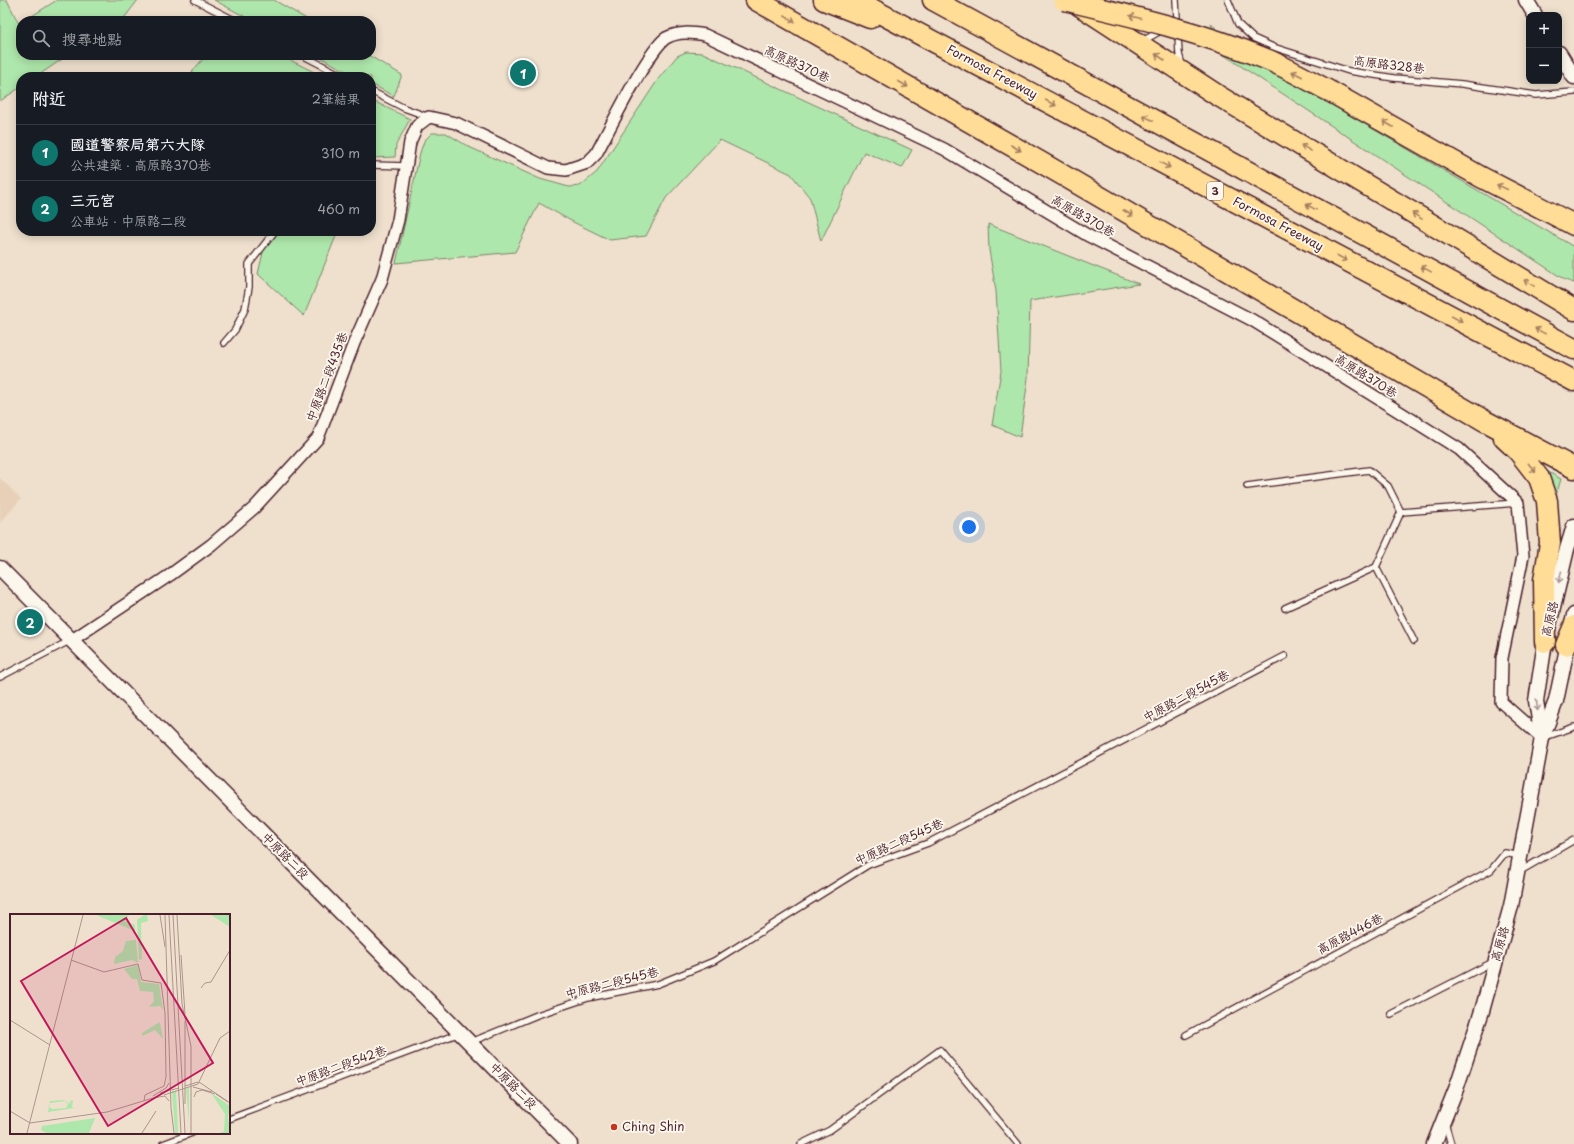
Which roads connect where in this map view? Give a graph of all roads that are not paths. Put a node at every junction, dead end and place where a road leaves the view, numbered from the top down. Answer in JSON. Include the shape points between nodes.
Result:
{"nodes":[{"id":1,"x":195,"y":0,"type":"edge"},
{"id":2,"x":756,"y":0,"type":"edge"},
{"id":3,"x":824,"y":0,"type":"edge"},
{"id":4,"x":855,"y":0,"type":"edge"},
{"id":5,"x":933,"y":0,"type":"edge"},
{"id":6,"x":1062,"y":0,"type":"edge"},
{"id":7,"x":1071,"y":0,"type":"edge"},
{"id":8,"x":1176,"y":0,"type":"edge"},
{"id":9,"x":1228,"y":0,"type":"edge"},
{"id":10,"x":1526,"y":0,"type":"edge"},
{"id":11,"x":1533,"y":12,"type":"edge"},
{"id":12,"x":226,"y":16,"type":"edge"},
{"id":13,"x":1178,"y":21,"type":"junction"},
{"id":14,"x":1112,"y":26,"type":"junction"},
{"id":15,"x":917,"y":32,"type":"junction"},
{"id":16,"x":1139,"y":43,"type":"junction"},
{"id":17,"x":1562,"y":58,"type":"edge"},
{"id":18,"x":312,"y":60,"type":"edge"},
{"id":19,"x":335,"y":72,"type":"edge"},
{"id":20,"x":1184,"y":73,"type":"junction"},
{"id":21,"x":1574,"y":77,"type":"edge"},
{"id":22,"x":1574,"y":92,"type":"edge"},
{"id":23,"x":376,"y":94,"type":"edge"},
{"id":24,"x":429,"y":117,"type":"junction"},
{"id":25,"x":376,"y":165,"type":"edge"},
{"id":26,"x":406,"y":166,"type":"junction"},
{"id":27,"x":1521,"y":196,"type":"junction"},
{"id":28,"x":1574,"y":210,"type":"edge"},
{"id":29,"x":1574,"y":225,"type":"edge"},
{"id":30,"x":271,"y":236,"type":"edge"},
{"id":31,"x":1574,"y":310,"type":"edge"},
{"id":32,"x":224,"y":343,"type":"dead end"},
{"id":33,"x":1574,"y":349,"type":"edge"},
{"id":34,"x":1574,"y":381,"type":"edge"},
{"id":35,"x":1485,"y":421,"type":"junction"},
{"id":36,"x":1574,"y":468,"type":"edge"},
{"id":37,"x":1247,"y":486,"type":"dead end"},
{"id":38,"x":1518,"y":503,"type":"junction"},
{"id":39,"x":1401,"y":512,"type":"junction"},
{"id":40,"x":1574,"y":526,"type":"edge"},
{"id":41,"x":1376,"y":567,"type":"junction"},
{"id":42,"x":0,"y":568,"type":"edge"},
{"id":43,"x":1285,"y":608,"type":"dead end"},
{"id":44,"x":1574,"y":616,"type":"edge"},
{"id":45,"x":1574,"y":626,"type":"edge"},
{"id":46,"x":72,"y":640,"type":"junction"},
{"id":47,"x":1414,"y":641,"type":"dead end"},
{"id":48,"x":1545,"y":642,"type":"junction"},
{"id":49,"x":1566,"y":645,"type":"junction"},
{"id":50,"x":1285,"y":656,"type":"dead end"},
{"id":51,"x":0,"y":677,"type":"edge"},
{"id":52,"x":1574,"y":727,"type":"edge"},
{"id":53,"x":1542,"y":738,"type":"junction"},
{"id":54,"x":1574,"y":840,"type":"edge"},
{"id":55,"x":1521,"y":856,"type":"junction"},
{"id":56,"x":1518,"y":872,"type":"junction"},
{"id":57,"x":1496,"y":961,"type":"junction"},
{"id":58,"x":1390,"y":1014,"type":"dead end"},
{"id":59,"x":1186,"y":1035,"type":"dead end"},
{"id":60,"x":464,"y":1038,"type":"junction"},
{"id":61,"x":230,"y":1119,"type":"edge"},
{"id":62,"x":1444,"y":1119,"type":"junction"},
{"id":63,"x":189,"y":1134,"type":"edge"},
{"id":64,"x":162,"y":1144,"type":"edge"},
{"id":65,"x":570,"y":1144,"type":"edge"},
{"id":66,"x":801,"y":1144,"type":"edge"},
{"id":67,"x":1018,"y":1144,"type":"edge"},
{"id":68,"x":1434,"y":1144,"type":"edge"},
{"id":69,"x":1452,"y":1144,"type":"edge"}],
"edges":[{"from":1,"to":12,"type":"lane"},
{"from":2,"to":35,"type":"highway","one_way":true},
{"from":3,"to":15,"type":"highway","via":[[840,8]]},
{"from":4,"to":15,"type":"highway","name":"Formosa Freeway","number":"3"},
{"from":33,"to":5,"type":"highway","one_way":true},
{"from":6,"to":14,"type":"highway"},
{"from":27,"to":6,"type":"highway","one_way":true,"bridge":true,"via":[[1481,177],[1331,92],[1266,59],[1137,17]]},
{"from":7,"to":14,"type":"highway"},
{"from":8,"to":13,"type":"lane"},
{"from":9,"to":22,"type":"lane","name":"高原路328巷","via":[[1238,24],[1253,38],[1273,47],[1349,71],[1536,95]]},
{"from":10,"to":11,"type":"street"},
{"from":13,"to":16,"type":"lane"},
{"from":13,"to":20,"type":"lane","via":[[1179,54]]},
{"from":14,"to":16,"type":"highway"},
{"from":15,"to":34,"type":"highway","name":"Formosa Freeway","number":"3","one_way":true},
{"from":20,"to":16,"type":"highway","one_way":true},
{"from":17,"to":21,"type":"street"},
{"from":18,"to":19,"type":"lane"},
{"from":31,"to":20,"type":"highway","one_way":true},
{"from":23,"to":24,"type":"lane"},
{"from":24,"to":26,"type":"street","name":"中原路二段435巷","via":[[417,126],[410,142]]},
{"from":24,"to":38,"type":"street","name":"高原路370巷","via":[[456,123],[548,168],[566,170],[587,162],[596,154],[651,56],[666,38],[682,32],[705,35],[944,149],[1087,235],[1252,320],[1459,449]]},
{"from":25,"to":26,"type":"lane"},
{"from":26,"to":46,"type":"street","name":"中原路二段435巷","via":[[398,220],[382,279],[354,343],[318,438],[254,508],[211,545]]},
{"from":27,"to":28,"type":"highway"},
{"from":27,"to":29,"type":"highway"},
{"from":30,"to":32,"type":"lane","via":[[249,264],[249,287],[244,309],[235,330]]},
{"from":35,"to":36,"type":"highway"},
{"from":35,"to":48,"type":"highway","one_way":true,"via":[[1518,451],[1531,467],[1539,478],[1547,501],[1550,543],[1544,580]]},
{"from":37,"to":39,"type":"lane","via":[[1369,470],[1388,486]]},
{"from":38,"to":39,"type":"lane"},
{"from":38,"to":53,"type":"street","via":[[1523,556],[1502,658],[1501,702]]},
{"from":39,"to":41,"type":"lane"},
{"from":40,"to":48,"type":"street","name":"高原路","one_way":true,"via":[[1566,549]]},
{"from":41,"to":43,"type":"lane"},
{"from":41,"to":47,"type":"lane"},
{"from":42,"to":46,"type":"street","name":"中原路二段"},
{"from":44,"to":49,"type":"street","name":"高原路"},
{"from":45,"to":49,"type":"highway"},
{"from":46,"to":51,"type":"lane"},
{"from":46,"to":60,"type":"street","name":"中原路二段"},
{"from":48,"to":53,"type":"street","name":"高原路","one_way":true,"via":[[1536,701]]},
{"from":49,"to":53,"type":"street","name":"高原路","via":[[1556,701]]},
{"from":50,"to":60,"type":"lane","name":"中原路二段545巷","via":[[928,843],[868,865],[714,961],[658,984],[588,998]]},
{"from":52,"to":53,"type":"lane"},
{"from":53,"to":55,"type":"street","name":"高原路"},
{"from":54,"to":56,"type":"lane"},
{"from":55,"to":56,"type":"street","name":"高原路"},
{"from":55,"to":59,"type":"lane","name":"高原路446巷","via":[[1505,853],[1491,870]]},
{"from":56,"to":57,"type":"street","name":"高原路"},
{"from":57,"to":58,"type":"lane"},
{"from":57,"to":62,"type":"street","name":"高原路"},
{"from":60,"to":61,"type":"lane","name":"中原路二段542巷"},
{"from":60,"to":65,"type":"street","name":"中原路二段"},
{"from":62,"to":68,"type":"street","name":"高原路"},
{"from":62,"to":69,"type":"lane"},
{"from":63,"to":64,"type":"lane"},
{"from":66,"to":67,"type":"lane","via":[[830,1130],[940,1050]]}]}
